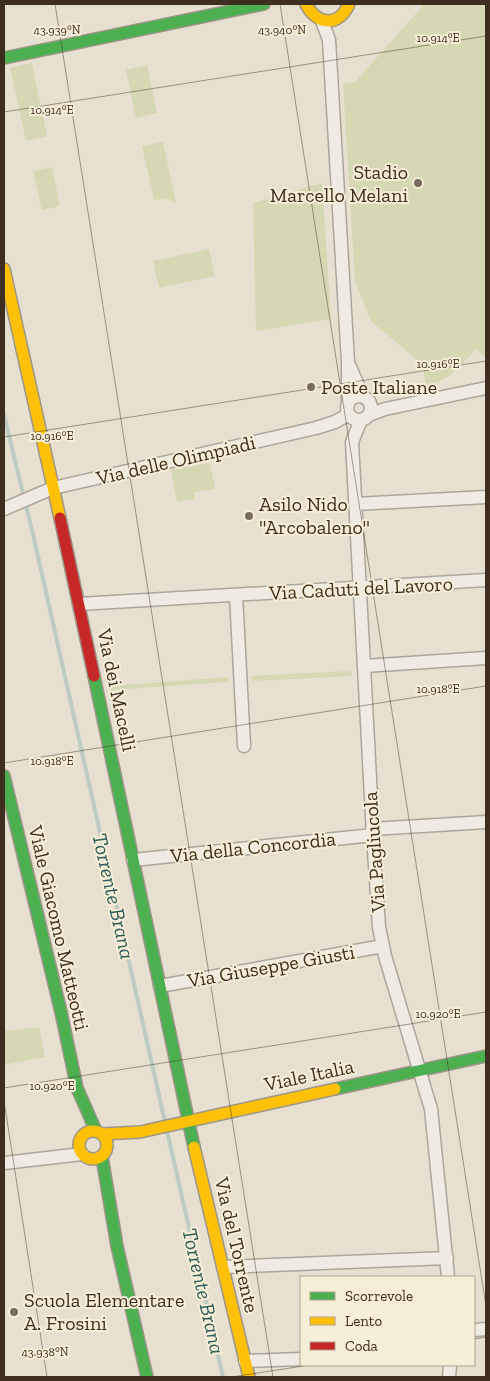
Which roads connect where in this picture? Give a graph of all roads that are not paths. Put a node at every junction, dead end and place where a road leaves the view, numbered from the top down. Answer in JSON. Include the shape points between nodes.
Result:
{"nodes":[{"id":1,"x":264,"y":4,"type":"edge"},
{"id":2,"x":306,"y":4,"type":"edge"},
{"id":3,"x":349,"y":4,"type":"edge"},
{"id":4,"x":322,"y":21,"type":"junction"},
{"id":5,"x":335,"y":21,"type":"junction"},
{"id":6,"x":329,"y":40,"type":"junction"},
{"id":7,"x":4,"y":58,"type":"edge"},
{"id":8,"x":4,"y":269,"type":"edge"},
{"id":9,"x":348,"y":362,"type":"junction"},
{"id":10,"x":486,"y":388,"type":"edge"},
{"id":11,"x":363,"y":397,"type":"junction"},
{"id":12,"x":349,"y":409,"type":"junction"},
{"id":13,"x":365,"y":418,"type":"junction"},
{"id":14,"x":332,"y":424,"type":"junction"},
{"id":15,"x":352,"y":442,"type":"junction"},
{"id":16,"x":53,"y":488,"type":"junction"},
{"id":17,"x":486,"y":497,"type":"edge"},
{"id":18,"x":355,"y":504,"type":"junction"},
{"id":19,"x":4,"y":510,"type":"edge"},
{"id":20,"x":486,"y":580,"type":"edge"},
{"id":21,"x":360,"y":588,"type":"junction"},
{"id":22,"x":236,"y":595,"type":"junction"},
{"id":23,"x":79,"y":604,"type":"junction"},
{"id":24,"x":486,"y":658,"type":"edge"},
{"id":25,"x":364,"y":666,"type":"junction"},
{"id":26,"x":244,"y":746,"type":"dead end"},
{"id":27,"x":4,"y":776,"type":"edge"},
{"id":28,"x":486,"y":822,"type":"edge"},
{"id":29,"x":372,"y":832,"type":"junction"},
{"id":30,"x":133,"y":860,"type":"junction"},
{"id":31,"x":383,"y":946,"type":"junction"},
{"id":32,"x":160,"y":986,"type":"junction"},
{"id":33,"x":486,"y":1056,"type":"edge"},
{"id":34,"x":420,"y":1071,"type":"junction"},
{"id":35,"x":77,"y":1088,"type":"junction"},
{"id":36,"x":183,"y":1122,"type":"junction"},
{"id":37,"x":140,"y":1132,"type":"junction"},
{"id":38,"x":99,"y":1133,"type":"junction"},
{"id":39,"x":81,"y":1138,"type":"junction"},
{"id":40,"x":108,"y":1145,"type":"junction"},
{"id":41,"x":91,"y":1157,"type":"junction"},
{"id":42,"x":4,"y":1163,"type":"edge"},
{"id":43,"x":447,"y":1258,"type":"junction"},
{"id":44,"x":223,"y":1267,"type":"junction"},
{"id":45,"x":448,"y":1276,"type":"edge"},
{"id":46,"x":300,"y":1359,"type":"edge"},
{"id":47,"x":245,"y":1361,"type":"junction"},
{"id":48,"x":147,"y":1377,"type":"edge"},
{"id":49,"x":249,"y":1377,"type":"edge"}],
"edges":[{"from":1,"to":7,"type":"street"},
{"from":2,"to":4,"type":"street","via":[[310,13]]},
{"from":3,"to":5,"type":"street","via":[[346,12]]},
{"from":4,"to":5,"type":"street"},
{"from":4,"to":6,"type":"street"},
{"from":5,"to":6,"type":"street"},
{"from":6,"to":9,"type":"street"},
{"from":8,"to":16,"type":"street","name":"Via dei Macelli"},
{"from":9,"to":11,"type":"street"},
{"from":9,"to":12,"type":"street"},
{"from":10,"to":13,"type":"street","via":[[390,408]]},
{"from":11,"to":12,"type":"street","via":[[354,398]]},
{"from":11,"to":13,"type":"street","via":[[371,406]]},
{"from":12,"to":13,"type":"street","via":[[354,419]]},
{"from":12,"to":14,"type":"street","name":"Via delle Olimpiadi"},
{"from":13,"to":15,"type":"street","name":"Via Pagliucola"},
{"from":14,"to":15,"type":"street"},
{"from":14,"to":16,"type":"street","name":"Via delle Olimpiadi"},
{"from":15,"to":18,"type":"street","name":"Via Pagliucola"},
{"from":16,"to":19,"type":"street","name":"Via delle Olimpiadi"},
{"from":16,"to":23,"type":"street","name":"Via dei Macelli"},
{"from":17,"to":18,"type":"street"},
{"from":18,"to":21,"type":"street","name":"Via Pagliucola"},
{"from":20,"to":21,"type":"street","name":"Via Caduti del Lavoro"},
{"from":21,"to":22,"type":"street","name":"Via Caduti del Lavoro"},
{"from":21,"to":25,"type":"street","name":"Via Pagliucola"},
{"from":22,"to":23,"type":"street","name":"Via Caduti del Lavoro"},
{"from":22,"to":26,"type":"street"},
{"from":23,"to":30,"type":"street","name":"Via dei Macelli"},
{"from":24,"to":25,"type":"street"},
{"from":25,"to":29,"type":"street","name":"Via Pagliucola"},
{"from":27,"to":35,"type":"street","name":"Viale Giacomo Matteotti"},
{"from":28,"to":29,"type":"street","name":"Via della Concordia"},
{"from":29,"to":30,"type":"street","name":"Via della Concordia"},
{"from":29,"to":31,"type":"street","name":"Via Pagliucola"},
{"from":30,"to":32,"type":"street","name":"Via dei Macelli"},
{"from":31,"to":32,"type":"street","name":"Via Giuseppe Giusti"},
{"from":31,"to":34,"type":"street","name":"Via Pagliucola"},
{"from":32,"to":36,"type":"street","name":"Via dei Macelli"},
{"from":33,"to":34,"type":"street","name":"Viale Italia"},
{"from":34,"to":36,"type":"street","name":"Viale Italia"},
{"from":34,"to":43,"type":"street","name":"Via Pagliucola","via":[[431,1109]]},
{"from":35,"to":38,"type":"street","name":"Viale Giacomo Matteotti"},
{"from":35,"to":39,"type":"street","name":"Viale Giacomo Matteotti"},
{"from":36,"to":37,"type":"street","name":"Viale Italia"},
{"from":36,"to":44,"type":"street","name":"Via del Torrente"},
{"from":37,"to":38,"type":"street","name":"Viale Italia"},
{"from":37,"to":40,"type":"street","name":"Viale Italia"},
{"from":38,"to":39,"type":"street","via":[[86,1133]]},
{"from":38,"to":40,"type":"street","via":[[106,1138]]},
{"from":39,"to":41,"type":"street","via":[[79,1146]]},
{"from":40,"to":41,"type":"street","via":[[107,1151]]},
{"from":41,"to":42,"type":"street"},
{"from":41,"to":48,"type":"street","via":[[117,1246]]},
{"from":43,"to":44,"type":"street"},
{"from":43,"to":45,"type":"street","name":"Via Pagliucola"},
{"from":44,"to":47,"type":"street","name":"Via del Torrente"},
{"from":46,"to":47,"type":"street"},
{"from":47,"to":49,"type":"street","name":"Via del Torrente"}]}
